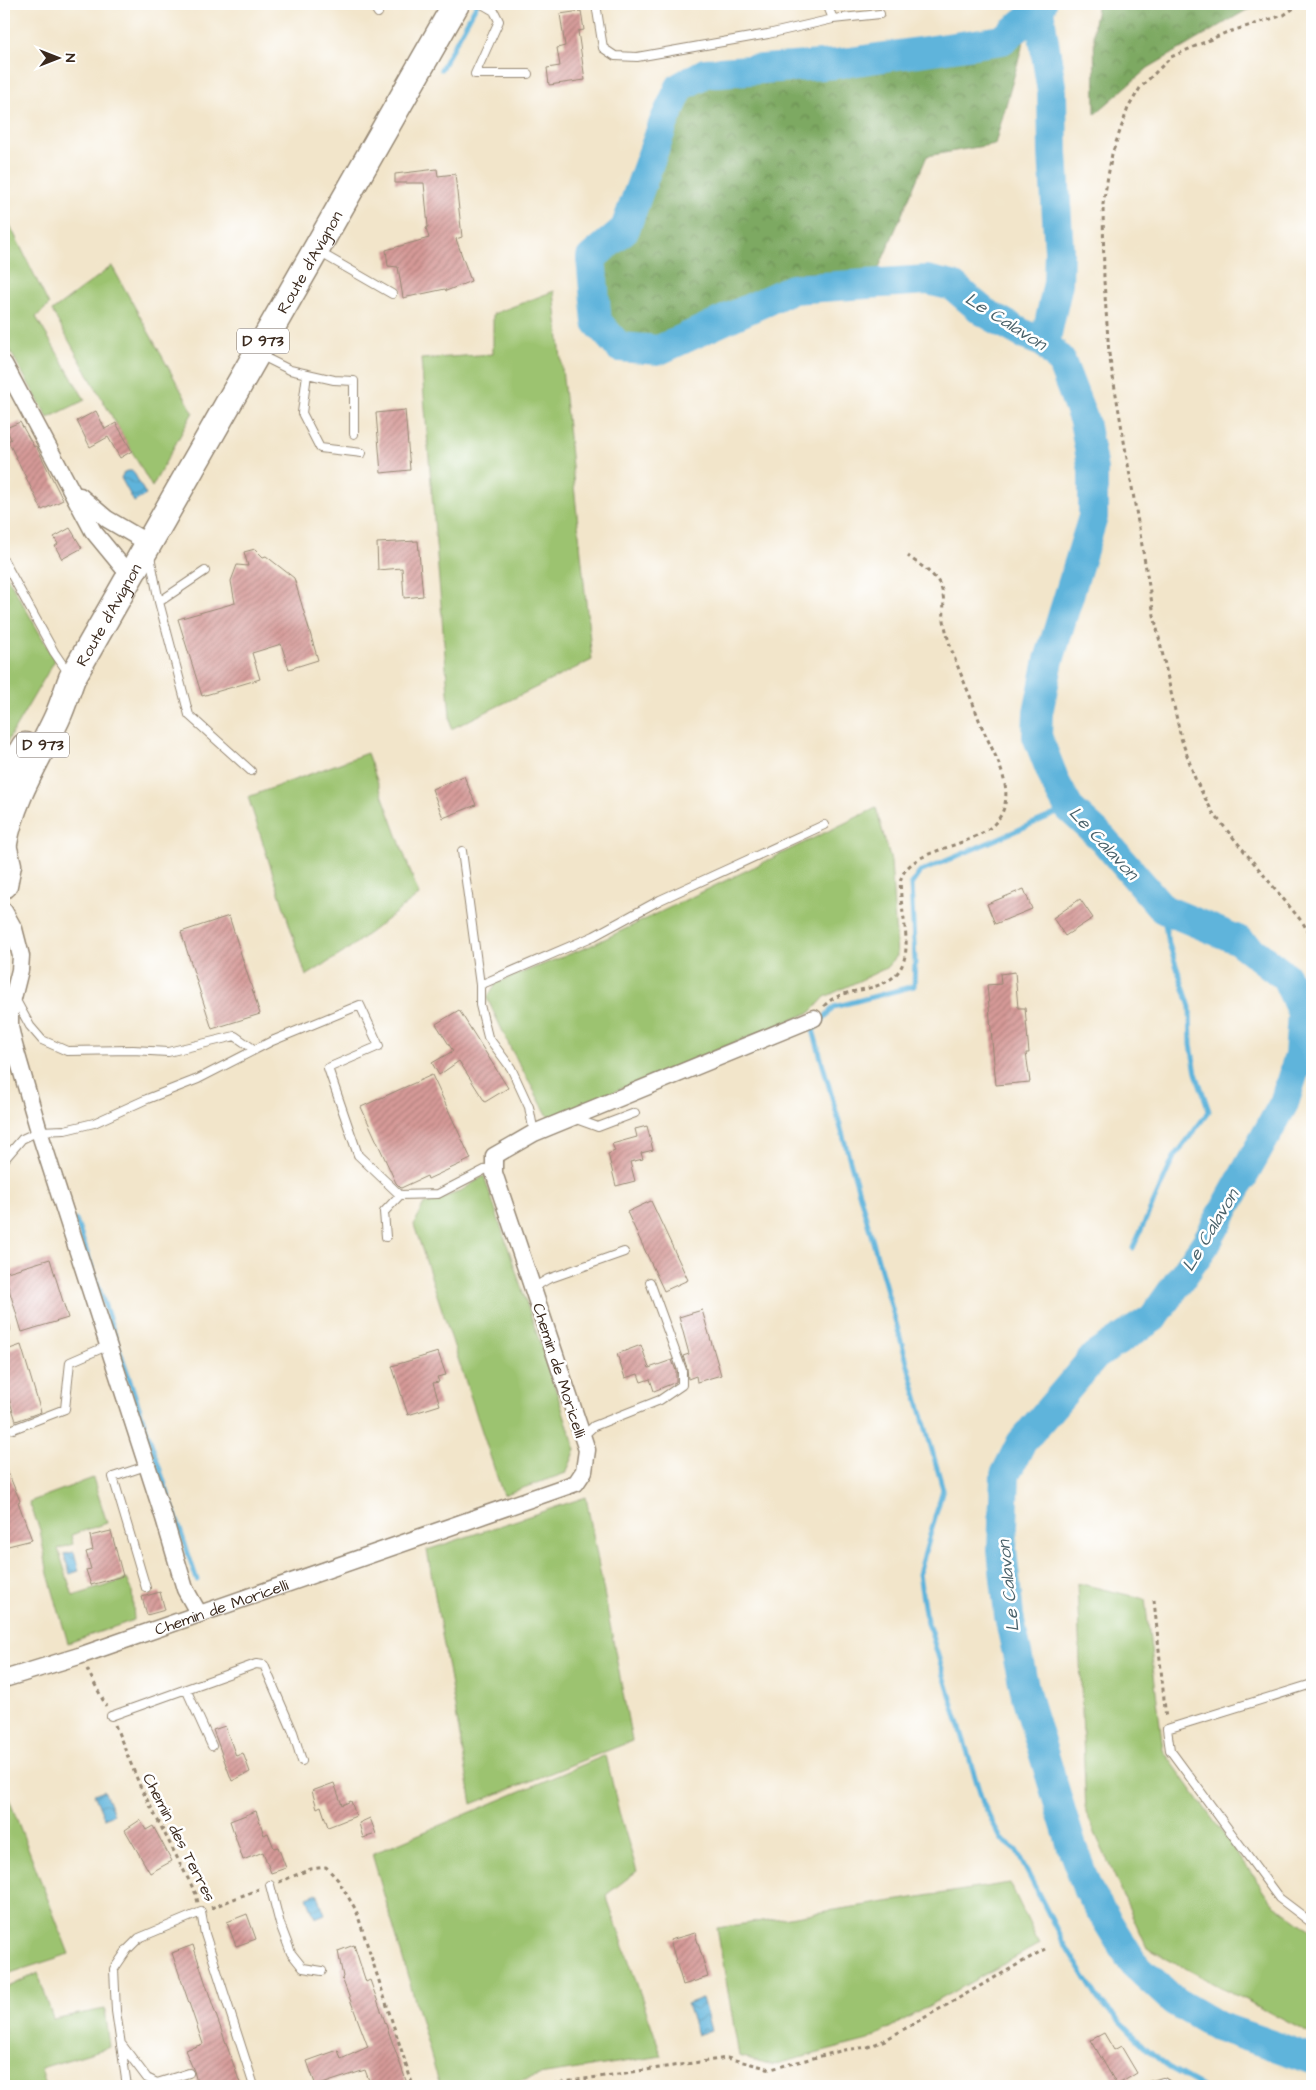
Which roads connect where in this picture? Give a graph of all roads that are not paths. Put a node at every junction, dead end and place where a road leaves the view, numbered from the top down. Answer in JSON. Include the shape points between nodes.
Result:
{"nodes":[{"id":1,"x":372,"y":4,"type":"edge"},
{"id":2,"x":456,"y":4,"type":"edge"},
{"id":3,"x":482,"y":4,"type":"edge"},
{"id":4,"x":596,"y":4,"type":"edge"},
{"id":5,"x":827,"y":4,"type":"edge"},
{"id":6,"x":378,"y":13,"type":"dead end"},
{"id":7,"x":880,"y":14,"type":"dead end"},
{"id":8,"x":833,"y":19,"type":"junction"},
{"id":9,"x":528,"y":74,"type":"dead end"},
{"id":10,"x":315,"y":250,"type":"junction"},
{"id":11,"x":392,"y":294,"type":"dead end"},
{"id":12,"x":256,"y":353,"type":"junction"},
{"id":13,"x":4,"y":364,"type":"edge"},
{"id":14,"x":306,"y":374,"type":"junction"},
{"id":15,"x":354,"y":434,"type":"dead end"},
{"id":16,"x":362,"y":453,"type":"dead end"},
{"id":17,"x":72,"y":489,"type":"junction"},
{"id":18,"x":148,"y":543,"type":"junction"},
{"id":19,"x":4,"y":561,"type":"edge"},
{"id":20,"x":205,"y":571,"type":"dead end"},
{"id":21,"x":130,"y":576,"type":"junction"},
{"id":22,"x":159,"y":602,"type":"junction"},
{"id":23,"x":72,"y":678,"type":"junction"},
{"id":24,"x":250,"y":771,"type":"dead end"},
{"id":25,"x":4,"y":782,"type":"edge"},
{"id":26,"x":824,"y":825,"type":"dead end"},
{"id":27,"x":4,"y":843,"type":"edge"},
{"id":28,"x":4,"y":849,"type":"edge"},
{"id":29,"x":462,"y":851,"type":"dead end"},
{"id":30,"x":4,"y":885,"type":"edge"},
{"id":31,"x":4,"y":911,"type":"edge"},
{"id":32,"x":480,"y":985,"type":"junction"},
{"id":33,"x":8,"y":994,"type":"edge"},
{"id":34,"x":814,"y":1018,"type":"road end"},
{"id":35,"x":255,"y":1050,"type":"junction"},
{"id":36,"x":635,"y":1113,"type":"dead end"},
{"id":37,"x":572,"y":1117,"type":"junction"},
{"id":38,"x":39,"y":1131,"type":"junction"},
{"id":39,"x":534,"y":1133,"type":"junction"},
{"id":40,"x":4,"y":1160,"type":"edge"},
{"id":41,"x":494,"y":1165,"type":"junction"},
{"id":42,"x":400,"y":1195,"type":"junction"},
{"id":43,"x":386,"y":1237,"type":"dead end"},
{"id":44,"x":624,"y":1252,"type":"dead end"},
{"id":45,"x":650,"y":1282,"type":"dead end"},
{"id":46,"x":532,"y":1288,"type":"junction"},
{"id":47,"x":4,"y":1320,"type":"edge"},
{"id":48,"x":6,"y":1328,"type":"dead end"},
{"id":49,"x":107,"y":1346,"type":"junction"},
{"id":50,"x":13,"y":1429,"type":"dead end"},
{"id":51,"x":582,"y":1437,"type":"junction"},
{"id":52,"x":146,"y":1466,"type":"junction"},
{"id":53,"x":146,"y":1588,"type":"dead end"},
{"id":54,"x":199,"y":1614,"type":"junction"},
{"id":55,"x":4,"y":1679,"type":"edge"},
{"id":56,"x":1312,"y":1684,"type":"edge"},
{"id":57,"x":186,"y":1689,"type":"junction"},
{"id":58,"x":110,"y":1716,"type":"road end"},
{"id":59,"x":212,"y":1746,"type":"dead end"},
{"id":60,"x":302,"y":1762,"type":"dead end"},
{"id":61,"x":270,"y":1885,"type":"road end"},
{"id":62,"x":1312,"y":1923,"type":"edge"},
{"id":63,"x":322,"y":1971,"type":"dead end"},
{"id":64,"x":121,"y":2044,"type":"junction"},
{"id":65,"x":189,"y":2073,"type":"dead end"},
{"id":66,"x":127,"y":2086,"type":"edge"},
{"id":67,"x":254,"y":2086,"type":"edge"},
{"id":68,"x":1149,"y":2086,"type":"edge"},
{"id":69,"x":1169,"y":2086,"type":"edge"}],
"edges":[{"from":1,"to":6,"type":"lane"},
{"from":2,"to":10,"type":"main road","name":"Route d'Avignon","number":"D 973"},
{"from":3,"to":9,"type":"lane","via":[[494,11],[499,21],[474,74]]},
{"from":4,"to":8,"type":"lane","via":[[603,48],[615,56],[637,57]]},
{"from":5,"to":8,"type":"lane"},
{"from":7,"to":8,"type":"lane"},
{"from":10,"to":11,"type":"lane"},
{"from":10,"to":12,"type":"main road","name":"Route d'Avignon","number":"D 973"},
{"from":12,"to":14,"type":"lane","via":[[290,370]]},
{"from":12,"to":18,"type":"main road","name":"Route d'Avignon","number":"D 973"},
{"from":13,"to":17,"type":"street","via":[[11,383]]},
{"from":14,"to":15,"type":"lane","via":[[354,381]]},
{"from":14,"to":16,"type":"lane","via":[[302,413],[320,448]]},
{"from":17,"to":18,"type":"street","via":[[108,519]]},
{"from":17,"to":21,"type":"street","via":[[94,531]]},
{"from":18,"to":21,"type":"main road","name":"Route d'Avignon","number":"D 973"},
{"from":18,"to":22,"type":"lane"},
{"from":19,"to":23,"type":"lane"},
{"from":20,"to":22,"type":"lane"},
{"from":21,"to":23,"type":"main road","name":"Route d'Avignon","number":"D 973"},
{"from":22,"to":24,"type":"lane","via":[[189,715]]},
{"from":23,"to":25,"type":"main road","name":"Route d'Avignon","number":"D 973","via":[[50,705]]},
{"from":23,"to":27,"type":"main road","name":"Route d'Avignon","number":"D 973","via":[[57,717],[18,796]]},
{"from":26,"to":32,"type":"lane","via":[[660,900],[594,936]]},
{"from":28,"to":30,"type":"main road","via":[[8,865]]},
{"from":29,"to":32,"type":"lane"},
{"from":31,"to":33,"type":"street","via":[[14,929],[21,956],[20,970]]},
{"from":32,"to":39,"type":"lane","via":[[480,1005],[488,1037],[511,1068],[529,1107]]},
{"from":33,"to":35,"type":"lane","via":[[42,1040],[67,1050],[168,1052],[235,1036]]},
{"from":33,"to":38,"type":"street","via":[[10,1027]]},
{"from":34,"to":37,"type":"street"},
{"from":35,"to":38,"type":"lane","via":[[198,1079],[94,1124]]},
{"from":35,"to":42,"type":"lane","via":[[360,1004],[378,1046],[328,1068],[358,1156]]},
{"from":36,"to":37,"type":"lane","via":[[598,1126]]},
{"from":37,"to":39,"type":"street"},
{"from":38,"to":40,"type":"lane","via":[[22,1139]]},
{"from":38,"to":49,"type":"street"},
{"from":39,"to":41,"type":"street","via":[[494,1156]]},
{"from":41,"to":42,"type":"lane","via":[[438,1194]]},
{"from":41,"to":46,"type":"street","name":"Chemin de Moricelli"},
{"from":42,"to":43,"type":"lane","via":[[384,1212]]},
{"from":44,"to":46,"type":"lane","via":[[548,1279]]},
{"from":45,"to":51,"type":"lane","via":[[682,1370],[682,1386],[660,1400],[594,1426]]},
{"from":46,"to":51,"type":"street","name":"Chemin de Moricelli"},
{"from":47,"to":48,"type":"lane"},
{"from":49,"to":50,"type":"lane","via":[[70,1362],[66,1408]]},
{"from":49,"to":52,"type":"street"},
{"from":51,"to":54,"type":"street","name":"Chemin de Moricelli","via":[[587,1450],[584,1471],[576,1482]]},
{"from":52,"to":53,"type":"lane","via":[[113,1477]]},
{"from":52,"to":54,"type":"street","via":[[185,1590]]},
{"from":54,"to":55,"type":"street","name":"Chemin de Moricelli"},
{"from":56,"to":62,"type":"lane","via":[[1167,1729],[1170,1750],[1279,1898]]},
{"from":57,"to":58,"type":"lane"},
{"from":57,"to":59,"type":"lane"},
{"from":57,"to":60,"type":"lane","via":[[256,1664],[264,1665]]},
{"from":61,"to":63,"type":"lane","via":[[291,1953],[304,1968]]},
{"from":64,"to":65,"type":"lane","via":[[147,2078],[157,2083]]},
{"from":64,"to":66,"type":"lane"},
{"from":64,"to":67,"type":"lane","via":[[114,1969],[139,1938],[201,1912]]},
{"from":68,"to":69,"type":"lane","via":[[1163,2082]]}]}
